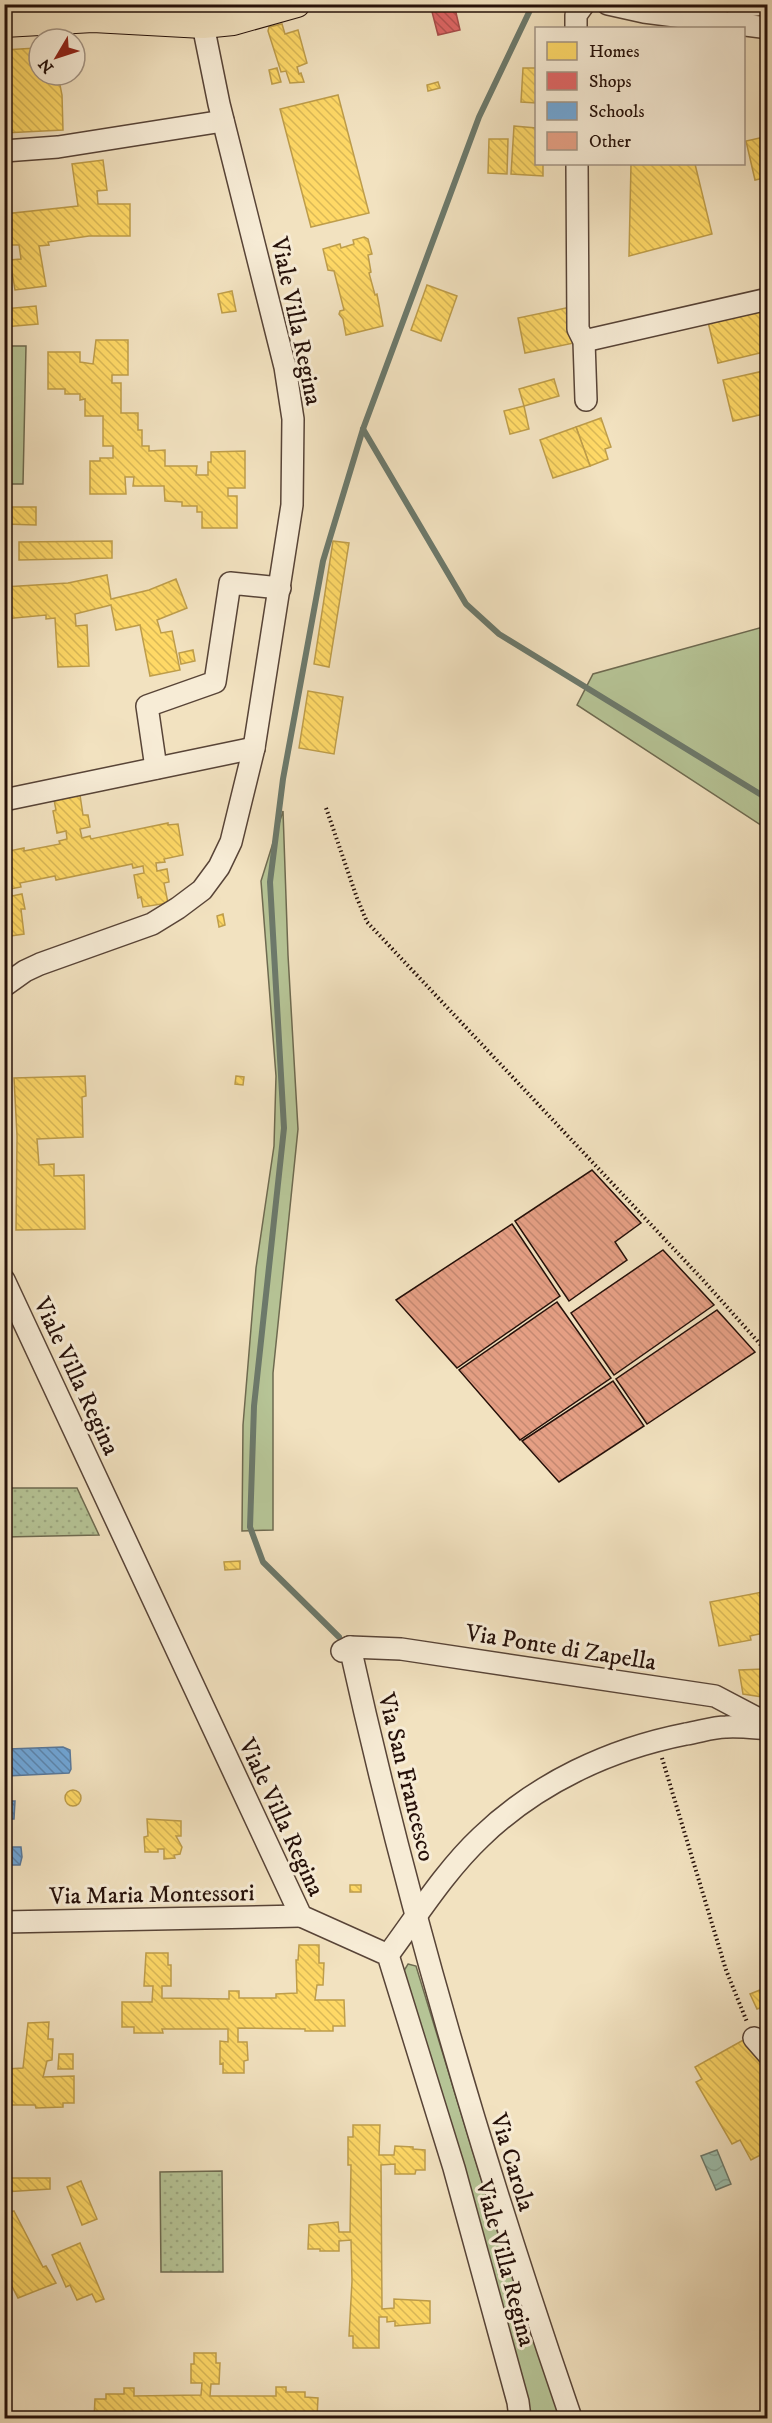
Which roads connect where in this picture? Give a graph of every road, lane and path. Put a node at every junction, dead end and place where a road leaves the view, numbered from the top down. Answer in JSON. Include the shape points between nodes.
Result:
{"nodes":[{"id":1,"x":297,"y":4,"type":"edge"},
{"id":2,"x":584,"y":4,"type":"edge"},
{"id":3,"x":608,"y":4,"type":"edge"},
{"id":4,"x":734,"y":4,"type":"edge"},
{"id":5,"x":765,"y":4,"type":"edge"},
{"id":6,"x":644,"y":8,"type":"edge"},
{"id":7,"x":257,"y":10,"type":"edge"},
{"id":8,"x":4,"y":24,"type":"edge"},
{"id":9,"x":203,"y":25,"type":"junction"},
{"id":10,"x":576,"y":27,"type":"edge"},
{"id":11,"x":768,"y":27,"type":"edge"},
{"id":12,"x":223,"y":121,"type":"junction"},
{"id":13,"x":4,"y":151,"type":"edge"},
{"id":14,"x":577,"y":165,"type":"edge"},
{"id":15,"x":768,"y":299,"type":"edge"},
{"id":16,"x":584,"y":341,"type":"junction"},
{"id":17,"x":586,"y":399,"type":"dead end"},
{"id":18,"x":280,"y":588,"type":"junction"},
{"id":19,"x":254,"y":748,"type":"junction"},
{"id":20,"x":156,"y":768,"type":"junction"},
{"id":21,"x":4,"y":800,"type":"edge"},
{"id":22,"x":326,"y":808,"type":"dead end"},
{"id":23,"x":4,"y":986,"type":"edge"},
{"id":24,"x":4,"y":1280,"type":"edge"},
{"id":25,"x":768,"y":1353,"type":"edge"},
{"id":26,"x":346,"y":1649,"type":"joint"},
{"id":27,"x":768,"y":1726,"type":"edge"},
{"id":28,"x":657,"y":1740,"type":"junction"},
{"id":29,"x":301,"y":1917,"type":"junction"},
{"id":30,"x":416,"y":1918,"type":"junction"},
{"id":31,"x":4,"y":1922,"type":"edge"},
{"id":32,"x":388,"y":1955,"type":"junction"},
{"id":33,"x":761,"y":2046,"type":"edge"},
{"id":34,"x":519,"y":2418,"type":"edge"},
{"id":35,"x":571,"y":2418,"type":"edge"}],
"edges":[{"from":1,"to":7,"type":"main road"},
{"from":2,"to":10,"type":"street","via":[[576,15]]},
{"from":3,"to":6,"type":"street"},
{"from":4,"to":5,"type":"street"},
{"from":6,"to":11,"type":"street"},
{"from":7,"to":9,"type":"main road","via":[[233,22]]},
{"from":8,"to":9,"type":"main road","via":[[93,19]]},
{"from":9,"to":12,"type":"street","name":"Viale Villa Regina"},
{"from":12,"to":13,"type":"street","via":[[58,147]]},
{"from":12,"to":18,"type":"street","name":"Viale Villa Regina","via":[[278,335],[293,419],[292,505]]},
{"from":14,"to":16,"type":"street","via":[[579,328]]},
{"from":15,"to":16,"type":"street"},
{"from":16,"to":17,"type":"street"},
{"from":18,"to":19,"type":"street","name":"Viale Villa Regina"},
{"from":18,"to":20,"type":"street","via":[[230,583],[215,682],[147,706]]},
{"from":19,"to":20,"type":"street"},
{"from":19,"to":23,"type":"street","name":"Viale Villa Regina","via":[[231,842],[202,890],[152,924],[40,964]]},
{"from":20,"to":21,"type":"street"},
{"from":22,"to":25,"type":"path","via":[[367,922]]},
{"from":24,"to":29,"type":"street","name":"Viale Villa Regina"},
{"from":26,"to":27,"type":"street","name":"Via Ponte di Zapella","via":[[401,1649],[715,1696]]},
{"from":26,"to":30,"type":"street","name":"Via San Francesco"},
{"from":27,"to":28,"type":"street","via":[[725,1727]]},
{"from":28,"to":30,"type":"street","via":[[567,1775],[526,1800],[480,1838]]},
{"from":28,"to":33,"type":"path","via":[[726,1970]]},
{"from":29,"to":31,"type":"street","name":"Via Maria Montessori"},
{"from":29,"to":32,"type":"street","name":"Viale Villa Regina"},
{"from":30,"to":32,"type":"street"},
{"from":30,"to":35,"type":"street","name":"Via Carola","via":[[478,2139]]},
{"from":32,"to":34,"type":"street","name":"Viale Villa Regina","via":[[454,2168],[518,2402]]}]}
